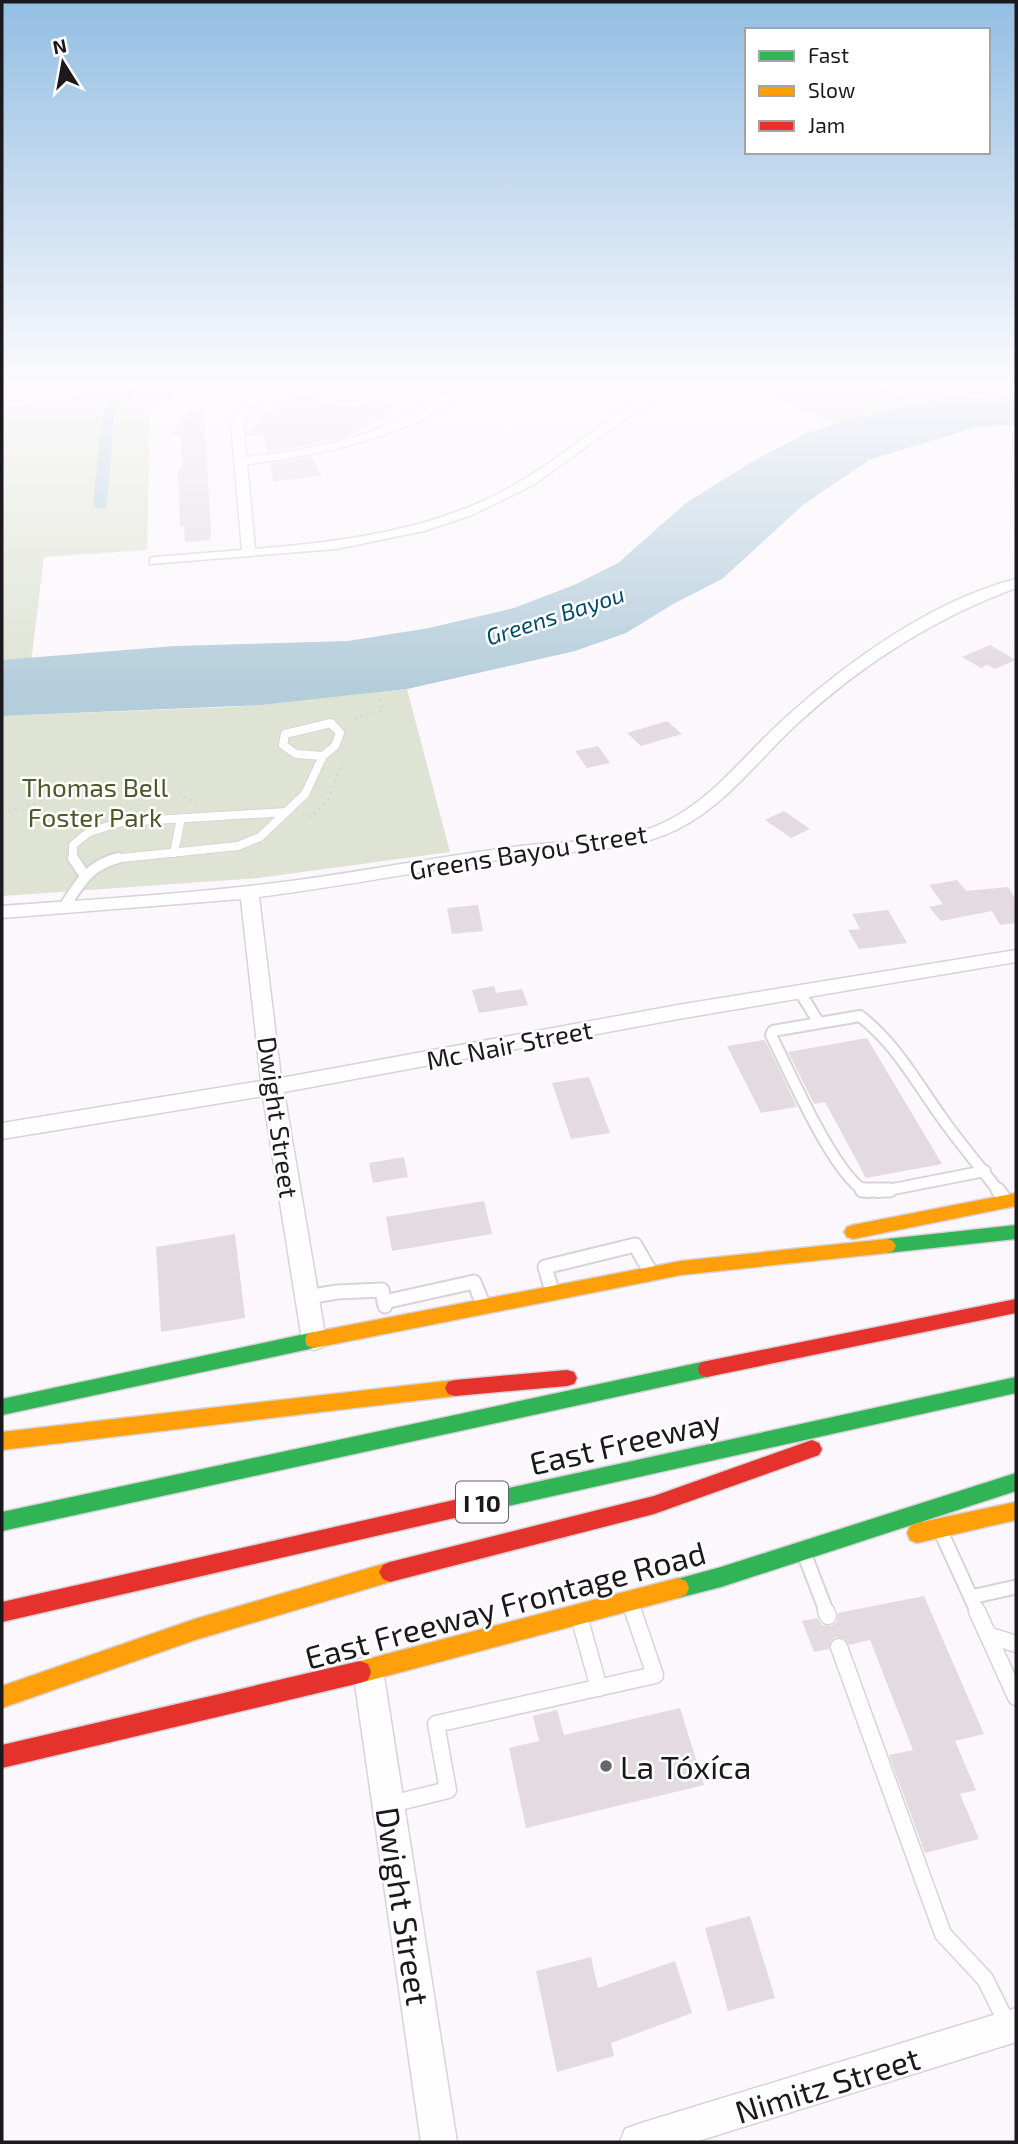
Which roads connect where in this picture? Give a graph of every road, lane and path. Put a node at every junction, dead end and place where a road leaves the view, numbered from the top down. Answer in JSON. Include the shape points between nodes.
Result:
{"nodes":[{"id":1,"x":243,"y":488,"type":"edge"},
{"id":2,"x":517,"y":488,"type":"edge"},
{"id":3,"x":249,"y":553,"type":"junction"},
{"id":4,"x":155,"y":561,"type":"dead end"},
{"id":5,"x":1016,"y":583,"type":"edge"},
{"id":6,"x":323,"y":756,"type":"junction"},
{"id":7,"x":146,"y":788,"type":"junction"},
{"id":8,"x":2,"y":811,"type":"edge"},
{"id":9,"x":138,"y":811,"type":"dead end"},
{"id":10,"x":200,"y":811,"type":"dead end"},
{"id":11,"x":288,"y":812,"type":"junction"},
{"id":12,"x":181,"y":818,"type":"junction"},
{"id":13,"x":174,"y":853,"type":"junction"},
{"id":14,"x":86,"y":876,"type":"junction"},
{"id":15,"x":249,"y":892,"type":"junction"},
{"id":16,"x":64,"y":907,"type":"junction"},
{"id":17,"x":2,"y":912,"type":"edge"},
{"id":18,"x":1016,"y":956,"type":"edge"},
{"id":19,"x":800,"y":992,"type":"junction"},
{"id":20,"x":819,"y":1023,"type":"junction"},
{"id":21,"x":272,"y":1087,"type":"junction"},
{"id":22,"x":2,"y":1131,"type":"edge"},
{"id":23,"x":985,"y":1171,"type":"junction"},
{"id":24,"x":1011,"y":1200,"type":"edge"},
{"id":25,"x":1016,"y":1232,"type":"edge"},
{"id":26,"x":681,"y":1268,"type":"junction"},
{"id":27,"x":652,"y":1274,"type":"junction"},
{"id":28,"x":552,"y":1293,"type":"junction"},
{"id":29,"x":307,"y":1297,"type":"junction"},
{"id":30,"x":384,"y":1302,"type":"junction"},
{"id":31,"x":1016,"y":1306,"type":"edge"},
{"id":32,"x":485,"y":1307,"type":"junction"},
{"id":33,"x":388,"y":1325,"type":"junction"},
{"id":34,"x":314,"y":1340,"type":"junction"},
{"id":35,"x":740,"y":1362,"type":"junction"},
{"id":36,"x":1016,"y":1385,"type":"edge"},
{"id":37,"x":962,"y":1395,"type":"junction"},
{"id":38,"x":2,"y":1407,"type":"edge"},
{"id":39,"x":2,"y":1441,"type":"edge"},
{"id":40,"x":1016,"y":1482,"type":"edge"},
{"id":41,"x":1016,"y":1511,"type":"edge"},
{"id":42,"x":2,"y":1522,"type":"edge"},
{"id":43,"x":939,"y":1528,"type":"junction"},
{"id":44,"x":804,"y":1554,"type":"junction"},
{"id":45,"x":1016,"y":1587,"type":"edge"},
{"id":46,"x":971,"y":1597,"type":"junction"},
{"id":47,"x":630,"y":1601,"type":"junction"},
{"id":48,"x":2,"y":1612,"type":"edge"},
{"id":49,"x":579,"y":1614,"type":"junction"},
{"id":50,"x":828,"y":1616,"type":"dead end"},
{"id":51,"x":988,"y":1635,"type":"junction"},
{"id":52,"x":1016,"y":1644,"type":"edge"},
{"id":53,"x":839,"y":1647,"type":"dead end"},
{"id":54,"x":368,"y":1670,"type":"junction"},
{"id":55,"x":599,"y":1688,"type":"junction"},
{"id":56,"x":2,"y":1697,"type":"edge"},
{"id":57,"x":1016,"y":1697,"type":"edge"},
{"id":58,"x":2,"y":1756,"type":"edge"},
{"id":59,"x":388,"y":1804,"type":"junction"},
{"id":60,"x":1013,"y":2026,"type":"edge"},
{"id":61,"x":439,"y":2142,"type":"edge"},
{"id":62,"x":638,"y":2142,"type":"edge"}],
"edges":[{"from":1,"to":3,"type":"street"},
{"from":2,"to":3,"type":"street","via":[[475,510],[426,526],[304,549]]},
{"from":3,"to":4,"type":"street"},
{"from":5,"to":15,"type":"street","name":"Greens Bayou Street","via":[[940,616],[878,651],[834,683],[702,808],[669,828],[628,839]]},
{"from":6,"to":6,"type":"lane","via":[[335,746],[340,733],[331,723],[285,734],[283,745],[291,753]]},
{"from":6,"to":11,"type":"lane","via":[[306,794]]},
{"from":7,"to":8,"type":"path","via":[[84,786],[33,807]]},
{"from":7,"to":9,"type":"path"},
{"from":7,"to":10,"type":"path","via":[[173,790],[194,801]]},
{"from":11,"to":12,"type":"lane"},
{"from":11,"to":13,"type":"lane","via":[[260,837],[238,846]]},
{"from":12,"to":13,"type":"lane"},
{"from":12,"to":14,"type":"lane","via":[[121,822],[89,832],[73,845],[73,861]]},
{"from":13,"to":14,"type":"lane","via":[[120,857],[99,863]]},
{"from":14,"to":16,"type":"lane"},
{"from":15,"to":16,"type":"street","name":"Greens Bayou Street"},
{"from":15,"to":21,"type":"street","name":"Dwight Street"},
{"from":16,"to":17,"type":"street","name":"Greens Bayou Street"},
{"from":18,"to":19,"type":"street","name":"Mc Nair Street"},
{"from":19,"to":20,"type":"lane"},
{"from":19,"to":21,"type":"street","name":"Mc Nair Street"},
{"from":20,"to":23,"type":"lane","via":[[860,1016],[874,1027]]},
{"from":20,"to":23,"type":"lane","via":[[771,1035],[842,1168],[858,1188],[870,1193],[885,1191]]},
{"from":21,"to":22,"type":"street","name":"Mc Nair Street"},
{"from":21,"to":29,"type":"street","name":"Dwight Street"},
{"from":23,"to":24,"type":"lane"},
{"from":24,"to":26,"type":"main road"},
{"from":25,"to":26,"type":"main road"},
{"from":26,"to":27,"type":"main road"},
{"from":27,"to":28,"type":"main road"},
{"from":27,"to":28,"type":"lane","via":[[635,1245],[545,1267]]},
{"from":28,"to":32,"type":"main road"},
{"from":29,"to":30,"type":"lane","via":[[382,1290]]},
{"from":29,"to":34,"type":"street","name":"Dwight Street"},
{"from":30,"to":32,"type":"lane","via":[[474,1282]]},
{"from":30,"to":33,"type":"lane"},
{"from":31,"to":35,"type":"main road","name":"East Freeway"},
{"from":32,"to":33,"type":"main road"},
{"from":33,"to":34,"type":"main road"},
{"from":34,"to":38,"type":"main road"},
{"from":35,"to":39,"type":"main road","via":[[385,1395]]},
{"from":35,"to":42,"type":"main road","name":"East Freeway"},
{"from":36,"to":37,"type":"main road","name":"East Freeway","number":"I 10"},
{"from":37,"to":48,"type":"main road","name":"East Freeway","number":"I 10"},
{"from":37,"to":56,"type":"main road","via":[[654,1505],[321,1590]]},
{"from":40,"to":44,"type":"main road","name":"East Freeway Frontage Road"},
{"from":41,"to":43,"type":"main road"},
{"from":43,"to":44,"type":"main road"},
{"from":43,"to":46,"type":"lane"},
{"from":44,"to":47,"type":"main road","name":"East Freeway Frontage Road"},
{"from":44,"to":50,"type":"lane"},
{"from":45,"to":46,"type":"lane"},
{"from":46,"to":51,"type":"lane"},
{"from":47,"to":49,"type":"main road","name":"East Freeway Frontage Road"},
{"from":47,"to":55,"type":"lane","via":[[655,1675]]},
{"from":49,"to":54,"type":"main road","name":"East Freeway Frontage Road"},
{"from":49,"to":55,"type":"lane"},
{"from":51,"to":52,"type":"lane"},
{"from":51,"to":57,"type":"lane"},
{"from":53,"to":60,"type":"lane","via":[[943,1934],[996,1995]]},
{"from":54,"to":58,"type":"main road","name":"East Freeway Frontage Road"},
{"from":54,"to":59,"type":"street","name":"Dwight Street"},
{"from":55,"to":59,"type":"lane","via":[[436,1724],[447,1790]]},
{"from":59,"to":61,"type":"street","name":"Dwight Street"},
{"from":60,"to":62,"type":"street","name":"Nimitz Street"}]}
